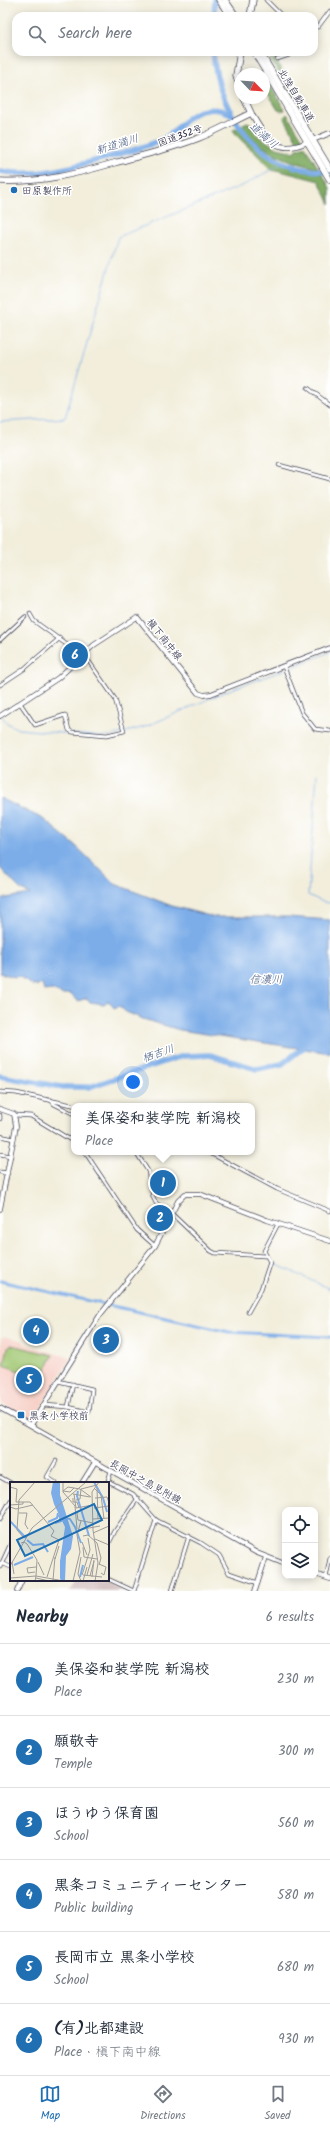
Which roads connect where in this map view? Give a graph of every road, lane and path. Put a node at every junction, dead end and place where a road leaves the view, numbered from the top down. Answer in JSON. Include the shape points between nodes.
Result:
{"nodes":[{"id":1,"x":219,"y":0,"type":"edge"},
{"id":2,"x":225,"y":0,"type":"edge"},
{"id":3,"x":253,"y":0,"type":"edge"},
{"id":4,"x":266,"y":0,"type":"edge"},
{"id":5,"x":330,"y":11,"type":"edge"},
{"id":6,"x":227,"y":12,"type":"edge"},
{"id":7,"x":233,"y":12,"type":"edge"},
{"id":8,"x":251,"y":12,"type":"edge"},
{"id":9,"x":278,"y":12,"type":"edge"},
{"id":10,"x":318,"y":27,"type":"edge"},
{"id":11,"x":239,"y":56,"type":"edge"},
{"id":12,"x":257,"y":56,"type":"edge"},
{"id":13,"x":262,"y":56,"type":"edge"},
{"id":14,"x":289,"y":56,"type":"edge"},
{"id":15,"x":277,"y":59,"type":"dead end"},
{"id":16,"x":237,"y":68,"type":"edge"},
{"id":17,"x":247,"y":104,"type":"edge"},
{"id":18,"x":251,"y":113,"type":"junction"},
{"id":19,"x":330,"y":133,"type":"edge"},
{"id":20,"x":315,"y":139,"type":"dead end"},
{"id":21,"x":305,"y":143,"type":"dead end"},
{"id":22,"x":323,"y":162,"type":"junction"},
{"id":23,"x":330,"y":169,"type":"edge"},
{"id":24,"x":330,"y":179,"type":"edge"},
{"id":25,"x":0,"y":181,"type":"edge"},
{"id":26,"x":308,"y":388,"type":"dead end"},
{"id":27,"x":330,"y":405,"type":"edge"},
{"id":28,"x":279,"y":465,"type":"dead end"},
{"id":29,"x":330,"y":479,"type":"edge"},
{"id":30,"x":30,"y":614,"type":"dead end"},
{"id":31,"x":24,"y":617,"type":"dead end"},
{"id":32,"x":60,"y":638,"type":"junction"},
{"id":33,"x":0,"y":640,"type":"edge"},
{"id":34,"x":330,"y":648,"type":"edge"},
{"id":35,"x":83,"y":656,"type":"junction"},
{"id":36,"x":284,"y":667,"type":"junction"},
{"id":37,"x":0,"y":685,"type":"edge"},
{"id":38,"x":20,"y":703,"type":"junction"},
{"id":39,"x":0,"y":716,"type":"edge"},
{"id":40,"x":330,"y":731,"type":"edge"},
{"id":41,"x":0,"y":1092,"type":"edge"},
{"id":42,"x":51,"y":1100,"type":"junction"},
{"id":43,"x":71,"y":1105,"type":"edge"},
{"id":44,"x":0,"y":1110,"type":"edge"},
{"id":45,"x":71,"y":1112,"type":"edge"},
{"id":46,"x":0,"y":1115,"type":"edge"},
{"id":47,"x":15,"y":1115,"type":"junction"},
{"id":48,"x":0,"y":1119,"type":"edge"},
{"id":49,"x":0,"y":1136,"type":"edge"},
{"id":50,"x":71,"y":1138,"type":"edge"},
{"id":51,"x":14,"y":1139,"type":"junction"},
{"id":52,"x":0,"y":1154,"type":"edge"},
{"id":53,"x":87,"y":1155,"type":"edge"},
{"id":54,"x":138,"y":1155,"type":"edge"},
{"id":55,"x":214,"y":1155,"type":"edge"},
{"id":56,"x":11,"y":1156,"type":"junction"},
{"id":57,"x":0,"y":1172,"type":"edge"},
{"id":58,"x":8,"y":1173,"type":"junction"},
{"id":59,"x":2,"y":1190,"type":"edge"},
{"id":60,"x":0,"y":1208,"type":"edge"},
{"id":61,"x":330,"y":1211,"type":"edge"},
{"id":62,"x":172,"y":1214,"type":"junction"},
{"id":63,"x":278,"y":1224,"type":"junction"},
{"id":64,"x":330,"y":1241,"type":"edge"},
{"id":65,"x":155,"y":1246,"type":"junction"},
{"id":66,"x":265,"y":1256,"type":"junction"},
{"id":67,"x":248,"y":1312,"type":"dead end"},
{"id":68,"x":58,"y":1381,"type":"junction"},
{"id":69,"x":73,"y":1384,"type":"junction"},
{"id":70,"x":44,"y":1405,"type":"junction"},
{"id":71,"x":68,"y":1407,"type":"junction"},
{"id":72,"x":0,"y":1408,"type":"edge"},
{"id":73,"x":31,"y":1425,"type":"junction"},
{"id":74,"x":56,"y":1461,"type":"dead end"},
{"id":75,"x":95,"y":1462,"type":"junction"},
{"id":76,"x":111,"y":1470,"type":"junction"},
{"id":77,"x":0,"y":1477,"type":"edge"},
{"id":78,"x":10,"y":1482,"type":"edge"},
{"id":79,"x":54,"y":1482,"type":"edge"},
{"id":80,"x":83,"y":1482,"type":"edge"},
{"id":81,"x":137,"y":1485,"type":"junction"},
{"id":82,"x":133,"y":1494,"type":"junction"},
{"id":83,"x":138,"y":1498,"type":"junction"},
{"id":84,"x":10,"y":1502,"type":"edge"},
{"id":85,"x":0,"y":1519,"type":"edge"},
{"id":86,"x":156,"y":1520,"type":"junction"},
{"id":87,"x":189,"y":1536,"type":"junction"},
{"id":88,"x":109,"y":1543,"type":"edge"},
{"id":89,"x":10,"y":1545,"type":"edge"},
{"id":90,"x":266,"y":1557,"type":"junction"},
{"id":91,"x":330,"y":1558,"type":"edge"},
{"id":92,"x":282,"y":1563,"type":"edge"},
{"id":93,"x":0,"y":1565,"type":"edge"},
{"id":94,"x":10,"y":1567,"type":"edge"},
{"id":95,"x":318,"y":1575,"type":"edge"},
{"id":96,"x":328,"y":1578,"type":"edge"},
{"id":97,"x":109,"y":1579,"type":"edge"},
{"id":98,"x":22,"y":1581,"type":"edge"},
{"id":99,"x":258,"y":1583,"type":"junction"},
{"id":100,"x":17,"y":1591,"type":"edge"},
{"id":101,"x":134,"y":1591,"type":"edge"},
{"id":102,"x":134,"y":1591,"type":"edge"},
{"id":103,"x":172,"y":1591,"type":"edge"},
{"id":104,"x":255,"y":1591,"type":"edge"}],
"edges":[{"from":1,"to":6,"type":"highway"},
{"from":2,"to":7,"type":"highway"},
{"from":3,"to":8,"type":"highway"},
{"from":4,"to":9,"type":"street"},
{"from":5,"to":10,"type":"street"},
{"from":11,"to":16,"type":"highway"},
{"from":12,"to":22,"type":"highway","name":"北陸自動車道"},
{"from":13,"to":22,"type":"highway","name":"北陸自動車道"},
{"from":14,"to":15,"type":"street"},
{"from":17,"to":18,"type":"highway"},
{"from":18,"to":21,"type":"main road","via":[[264,134],[274,144],[288,148]]},
{"from":18,"to":25,"type":"highway","name":"国道352号","via":[[200,138],[172,148],[67,176],[34,181]]},
{"from":19,"to":20,"type":"main road"},
{"from":22,"to":23,"type":"highway","name":"北陸自動車道"},
{"from":22,"to":24,"type":"highway","name":"北陸自動車道"},
{"from":26,"to":27,"type":"street"},
{"from":28,"to":29,"type":"street"},
{"from":30,"to":32,"type":"street","via":[[34,621]]},
{"from":31,"to":33,"type":"street"},
{"from":32,"to":35,"type":"street"},
{"from":32,"to":37,"type":"street","via":[[24,669]]},
{"from":34,"to":36,"type":"main road","name":"槇下南中線"},
{"from":35,"to":36,"type":"main road","name":"槇下南中線","via":[[98,642],[137,617],[204,696]]},
{"from":35,"to":38,"type":"main road","name":"槇下南中線","via":[[58,678]]},
{"from":35,"to":38,"type":"street","via":[[112,694],[124,731],[107,735],[72,732],[65,716],[35,725]]},
{"from":36,"to":40,"type":"street","via":[[302,713],[315,729]]},
{"from":38,"to":39,"type":"main road","name":"槇下南中線"},
{"from":41,"to":42,"type":"street"},
{"from":42,"to":43,"type":"street"},
{"from":42,"to":45,"type":"street"},
{"from":44,"to":47,"type":"main road"},
{"from":46,"to":48,"type":"street"},
{"from":47,"to":50,"type":"street","via":[[31,1116]]},
{"from":47,"to":51,"type":"main road"},
{"from":49,"to":51,"type":"street"},
{"from":51,"to":56,"type":"main road"},
{"from":52,"to":56,"type":"street"},
{"from":53,"to":65,"type":"street","via":[[137,1230]]},
{"from":54,"to":62,"type":"street","via":[[148,1171],[155,1201]]},
{"from":55,"to":61,"type":"street","via":[[278,1189]]},
{"from":56,"to":58,"type":"main road"},
{"from":57,"to":58,"type":"street"},
{"from":58,"to":59,"type":"main road"},
{"from":59,"to":60,"type":"main road"},
{"from":62,"to":63,"type":"main road","via":[[182,1196],[195,1193]]},
{"from":62,"to":65,"type":"main road"},
{"from":62,"to":66,"type":"street","via":[[182,1226],[199,1238],[204,1247],[215,1253]]},
{"from":63,"to":64,"type":"main road"},
{"from":63,"to":66,"type":"street","via":[[264,1251]]},
{"from":65,"to":68,"type":"main road","via":[[100,1315]]},
{"from":66,"to":67,"type":"street","via":[[270,1262],[261,1289]]},
{"from":68,"to":69,"type":"street"},
{"from":68,"to":70,"type":"main road"},
{"from":69,"to":71,"type":"street"},
{"from":69,"to":71,"type":"street","via":[[92,1389],[89,1412]]},
{"from":70,"to":71,"type":"street"},
{"from":70,"to":73,"type":"main road"},
{"from":72,"to":73,"type":"main road","name":"長岡中之島見附線"},
{"from":73,"to":75,"type":"main road","name":"長岡中之島見附線"},
{"from":74,"to":79,"type":"street","via":[[47,1478]]},
{"from":75,"to":76,"type":"main road","name":"長岡中之島見附線"},
{"from":75,"to":80,"type":"main road"},
{"from":76,"to":81,"type":"main road","name":"長岡中之島見附線"},
{"from":76,"to":82,"type":"street","via":[[108,1481]]},
{"from":77,"to":78,"type":"street"},
{"from":81,"to":82,"type":"street"},
{"from":81,"to":90,"type":"main road","name":"長岡中之島見附線"},
{"from":82,"to":83,"type":"street"},
{"from":83,"to":86,"type":"street"},
{"from":83,"to":88,"type":"street"},
{"from":84,"to":85,"type":"street"},
{"from":86,"to":87,"type":"street"},
{"from":86,"to":101,"type":"street"},
{"from":87,"to":99,"type":"street","via":[[219,1555],[229,1573]]},
{"from":87,"to":103,"type":"street"},
{"from":89,"to":93,"type":"street"},
{"from":90,"to":92,"type":"main road","name":"長岡中之島見附線"},
{"from":90,"to":99,"type":"main road"},
{"from":91,"to":96,"type":"street"},
{"from":93,"to":94,"type":"street"},
{"from":95,"to":96,"type":"main road"},
{"from":97,"to":102,"type":"street"},
{"from":98,"to":100,"type":"main road"},
{"from":99,"to":104,"type":"main road"}]}
